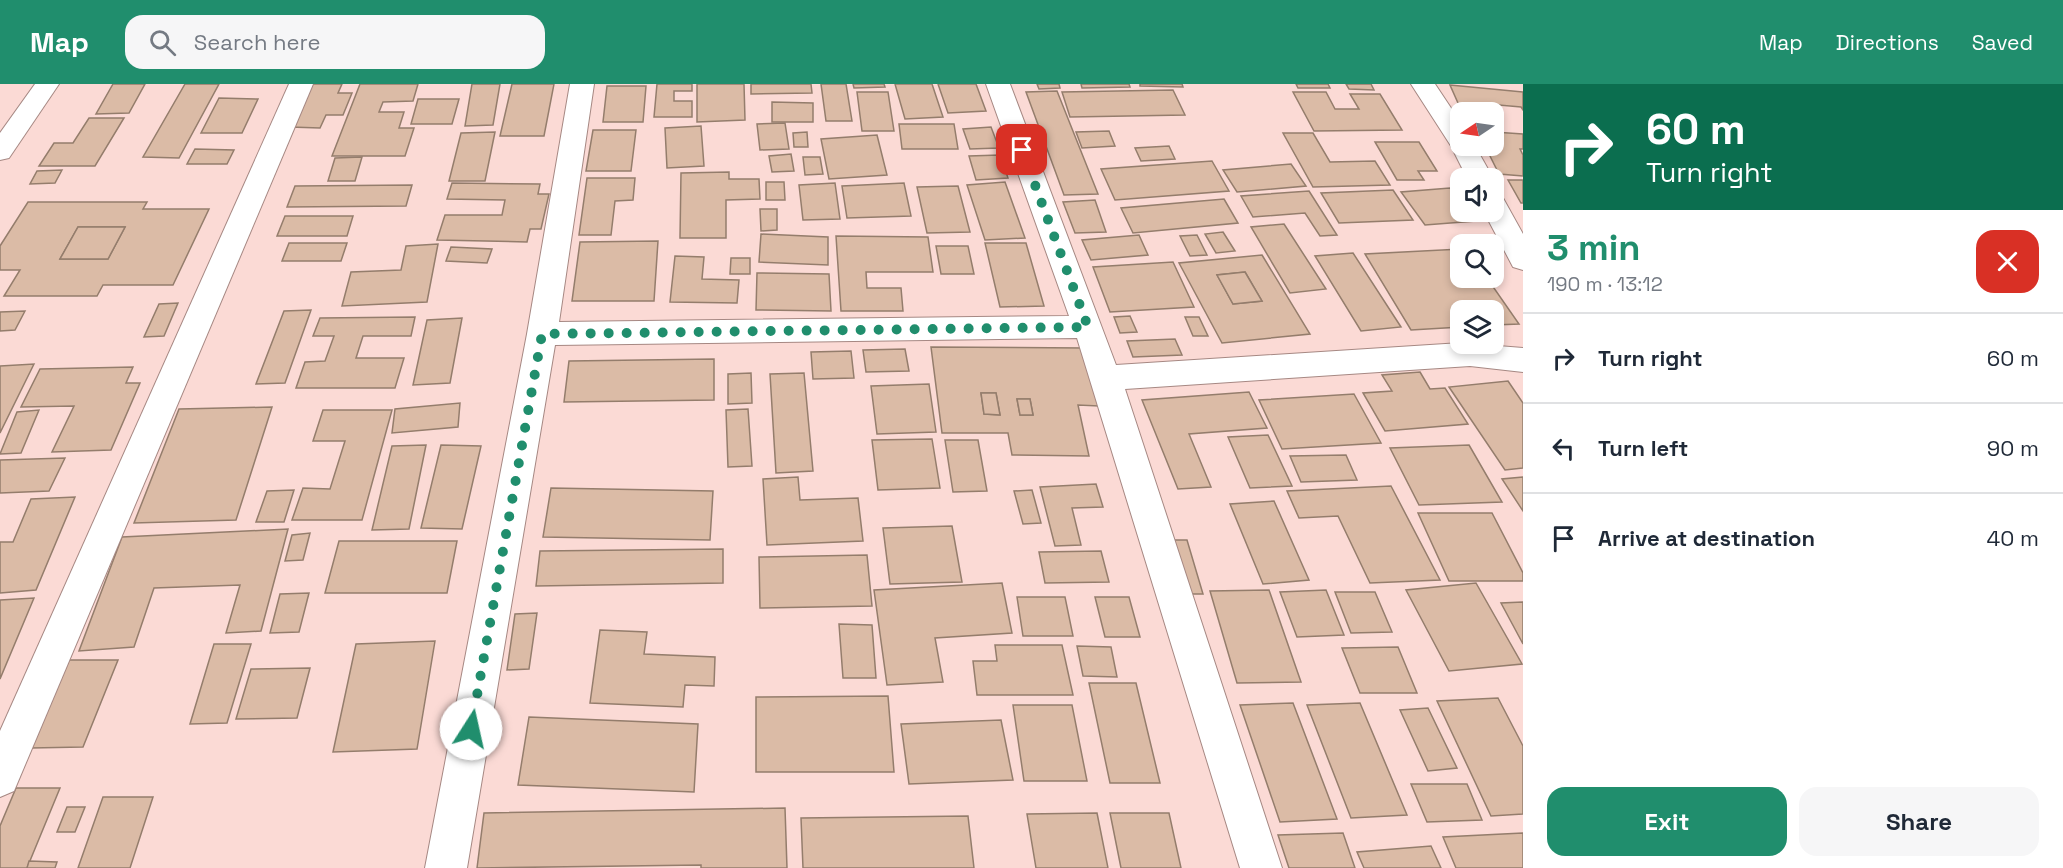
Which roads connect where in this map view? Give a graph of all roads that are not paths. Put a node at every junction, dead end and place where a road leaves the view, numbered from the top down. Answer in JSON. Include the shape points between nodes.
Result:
{"nodes":[{"id":1,"x":47,"y":84,"type":"edge"},
{"id":2,"x":301,"y":84,"type":"edge"},
{"id":3,"x":582,"y":84,"type":"edge"},
{"id":4,"x":998,"y":84,"type":"edge"},
{"id":5,"x":1423,"y":84,"type":"edge"},
{"id":6,"x":1450,"y":126,"type":"edge"},
{"id":7,"x":0,"y":152,"type":"edge"},
{"id":8,"x":1503,"y":222,"type":"edge"},
{"id":9,"x":1523,"y":260,"type":"edge"},
{"id":10,"x":1088,"y":327,"type":"junction"},
{"id":11,"x":542,"y":334,"type":"junction"},
{"id":12,"x":1523,"y":360,"type":"edge"},
{"id":13,"x":1106,"y":378,"type":"junction"},
{"id":14,"x":0,"y":777,"type":"edge"},
{"id":15,"x":446,"y":868,"type":"edge"},
{"id":16,"x":1261,"y":868,"type":"edge"}],
"edges":[{"from":1,"to":7,"type":"street"},
{"from":2,"to":14,"type":"street"},
{"from":3,"to":11,"type":"street"},
{"from":4,"to":10,"type":"street"},
{"from":5,"to":6,"type":"street"},
{"from":8,"to":9,"type":"street"},
{"from":10,"to":11,"type":"street"},
{"from":10,"to":13,"type":"street"},
{"from":11,"to":15,"type":"street"},
{"from":12,"to":13,"type":"street","via":[[1470,354]]},
{"from":13,"to":16,"type":"street"}]}
